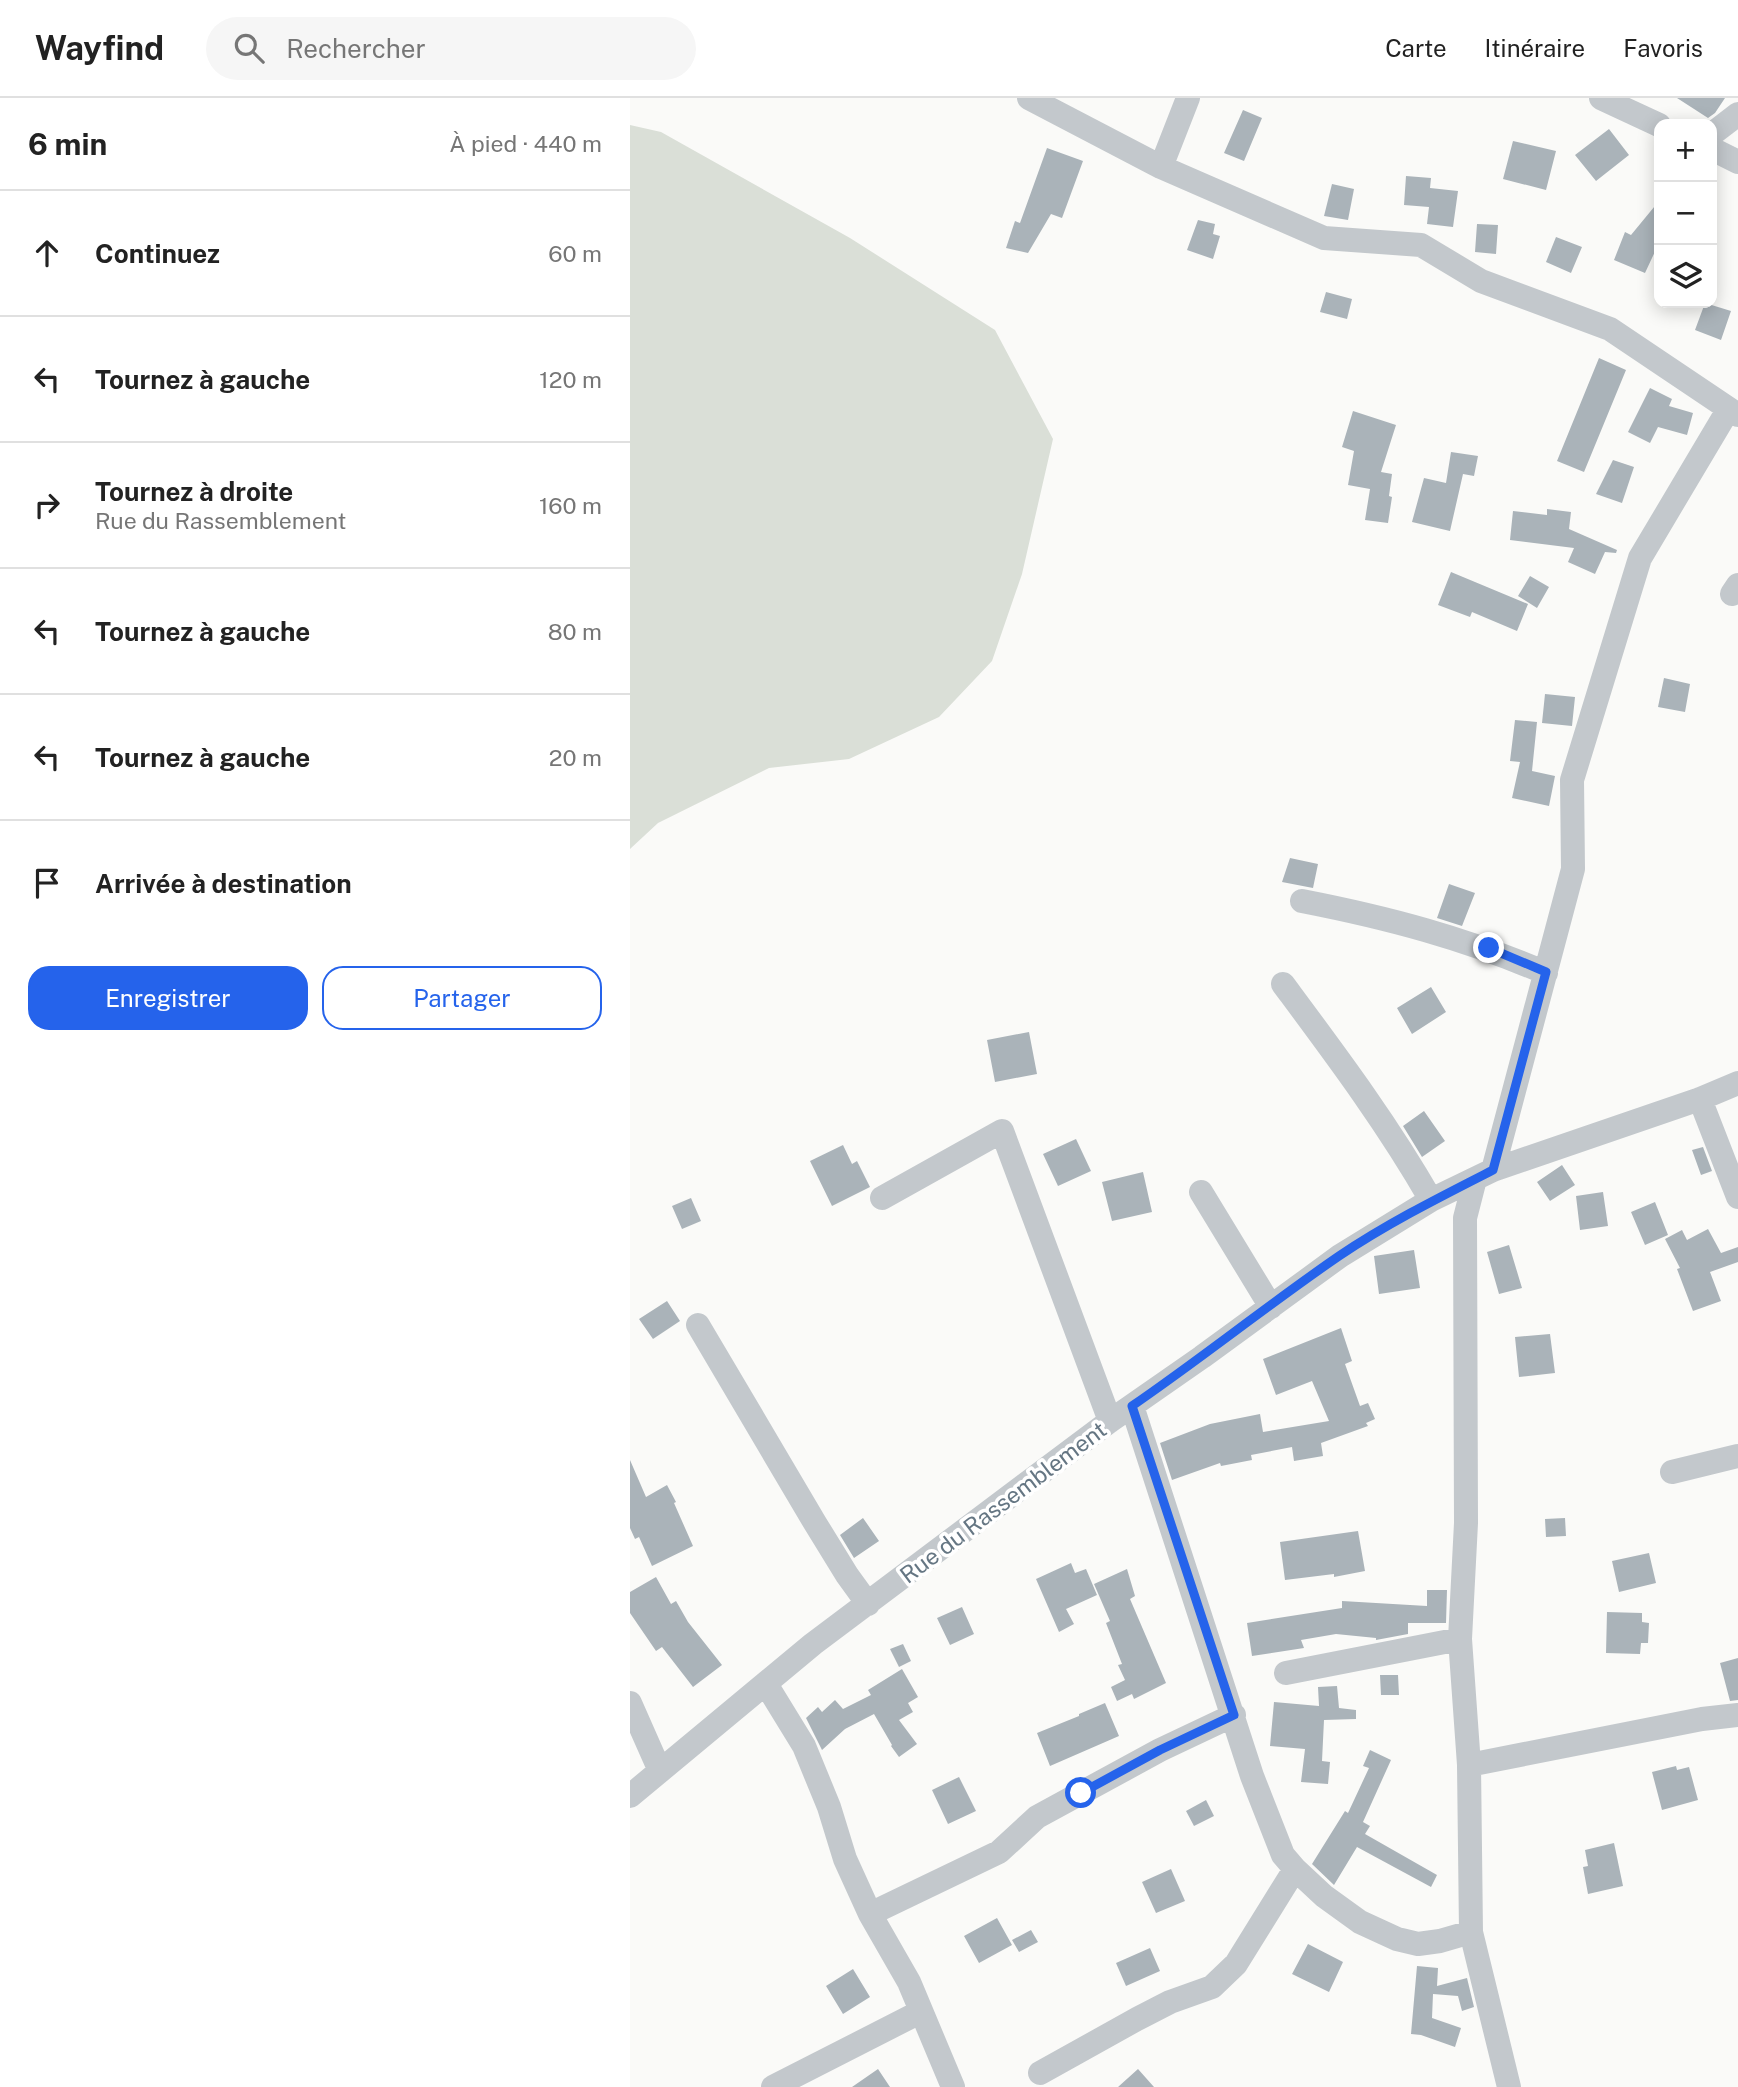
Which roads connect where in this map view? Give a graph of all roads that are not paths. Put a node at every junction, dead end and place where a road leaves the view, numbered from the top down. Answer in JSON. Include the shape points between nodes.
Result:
{"nodes":[{"id":1,"x":1028,"y":98,"type":"edge"},
{"id":2,"x":1188,"y":98,"type":"edge"},
{"id":3,"x":1601,"y":98,"type":"edge"},
{"id":4,"x":1738,"y":114,"type":"edge"},
{"id":5,"x":1654,"y":123,"type":"edge"},
{"id":6,"x":1717,"y":130,"type":"edge"},
{"id":7,"x":1717,"y":152,"type":"edge"},
{"id":8,"x":1738,"y":162,"type":"edge"},
{"id":9,"x":1161,"y":167,"type":"junction"},
{"id":10,"x":1733,"y":412,"type":"edge"},
{"id":11,"x":1302,"y":901,"type":"dead end"},
{"id":12,"x":1546,"y":972,"type":"junction"},
{"id":13,"x":1283,"y":984,"type":"dead end"},
{"id":14,"x":1738,"y":1083,"type":"edge"},
{"id":15,"x":1700,"y":1099,"type":"junction"},
{"id":16,"x":1484,"y":1175,"type":"junction"},
{"id":17,"x":1201,"y":1192,"type":"dead end"},
{"id":18,"x":1738,"y":1197,"type":"edge"},
{"id":19,"x":882,"y":1198,"type":"dead end"},
{"id":20,"x":1431,"y":1200,"type":"junction"},
{"id":21,"x":1271,"y":1307,"type":"junction"},
{"id":22,"x":698,"y":1325,"type":"dead end"},
{"id":23,"x":1132,"y":1406,"type":"junction"},
{"id":24,"x":1110,"y":1420,"type":"junction"},
{"id":25,"x":1738,"y":1456,"type":"edge"},
{"id":26,"x":1672,"y":1472,"type":"dead end"},
{"id":27,"x":868,"y":1604,"type":"junction"},
{"id":28,"x":1460,"y":1639,"type":"junction"},
{"id":29,"x":1286,"y":1673,"type":"dead end"},
{"id":30,"x":766,"y":1684,"type":"junction"},
{"id":31,"x":630,"y":1703,"type":"edge"},
{"id":32,"x":1234,"y":1715,"type":"junction"},
{"id":33,"x":1738,"y":1715,"type":"edge"},
{"id":34,"x":1469,"y":1765,"type":"junction"},
{"id":35,"x":660,"y":1771,"type":"junction"},
{"id":36,"x":630,"y":1796,"type":"edge"},
{"id":37,"x":1295,"y":1869,"type":"junction"},
{"id":38,"x":870,"y":1914,"type":"junction"},
{"id":39,"x":1471,"y":1932,"type":"junction"},
{"id":40,"x":920,"y":2012,"type":"junction"},
{"id":41,"x":1040,"y":2073,"type":"dead end"},
{"id":42,"x":773,"y":2087,"type":"edge"},
{"id":43,"x":954,"y":2087,"type":"edge"},
{"id":44,"x":1509,"y":2087,"type":"edge"}],
"edges":[{"from":1,"to":9,"type":"street"},
{"from":2,"to":9,"type":"street"},
{"from":3,"to":5,"type":"street"},
{"from":4,"to":6,"type":"street"},
{"from":7,"to":8,"type":"street"},
{"from":9,"to":10,"type":"street","via":[[1324,238],[1421,245],[1481,281],[1610,329]]},
{"from":10,"to":12,"type":"street","via":[[1640,558],[1572,780],[1573,869]]},
{"from":11,"to":12,"type":"street","via":[[1433,931]]},
{"from":12,"to":16,"type":"street"},
{"from":13,"to":20,"type":"street","via":[[1363,1091]]},
{"from":14,"to":15,"type":"street","name":"Rue du Rassemblement"},
{"from":15,"to":16,"type":"street","name":"Rue du Rassemblement"},
{"from":15,"to":18,"type":"street"},
{"from":16,"to":20,"type":"street","name":"Rue du Rassemblement"},
{"from":16,"to":28,"type":"street","via":[[1465,1218],[1466,1523]]},
{"from":17,"to":21,"type":"street"},
{"from":19,"to":24,"type":"street","via":[[1002,1131]]},
{"from":20,"to":21,"type":"street","name":"Rue du Rassemblement","via":[[1340,1256]]},
{"from":21,"to":23,"type":"street","name":"Rue du Rassemblement"},
{"from":22,"to":27,"type":"street","via":[[821,1534]]},
{"from":23,"to":24,"type":"street","name":"Rue du Rassemblement"},
{"from":23,"to":32,"type":"street"},
{"from":24,"to":27,"type":"street","name":"Rue du Rassemblement"},
{"from":25,"to":26,"type":"street"},
{"from":27,"to":30,"type":"street","name":"Rue du Rassemblement"},
{"from":28,"to":29,"type":"street"},
{"from":28,"to":34,"type":"street"},
{"from":30,"to":35,"type":"street","name":"Rue du Rassemblement"},
{"from":30,"to":38,"type":"street","via":[[804,1746]]},
{"from":31,"to":35,"type":"street"},
{"from":32,"to":37,"type":"street","via":[[1266,1814],[1283,1855]]},
{"from":32,"to":38,"type":"street","via":[[1037,1817],[999,1852]]},
{"from":33,"to":34,"type":"street"},
{"from":34,"to":39,"type":"street"},
{"from":35,"to":36,"type":"street","name":"Rue du Rassemblement"},
{"from":37,"to":39,"type":"street","via":[[1360,1922],[1397,1939],[1418,1944]]},
{"from":37,"to":41,"type":"street","via":[[1236,1964],[1212,1987],[1171,2002]]},
{"from":38,"to":40,"type":"street","via":[[909,1982]]},
{"from":39,"to":44,"type":"street"},
{"from":40,"to":42,"type":"street"},
{"from":40,"to":43,"type":"street"}]}
